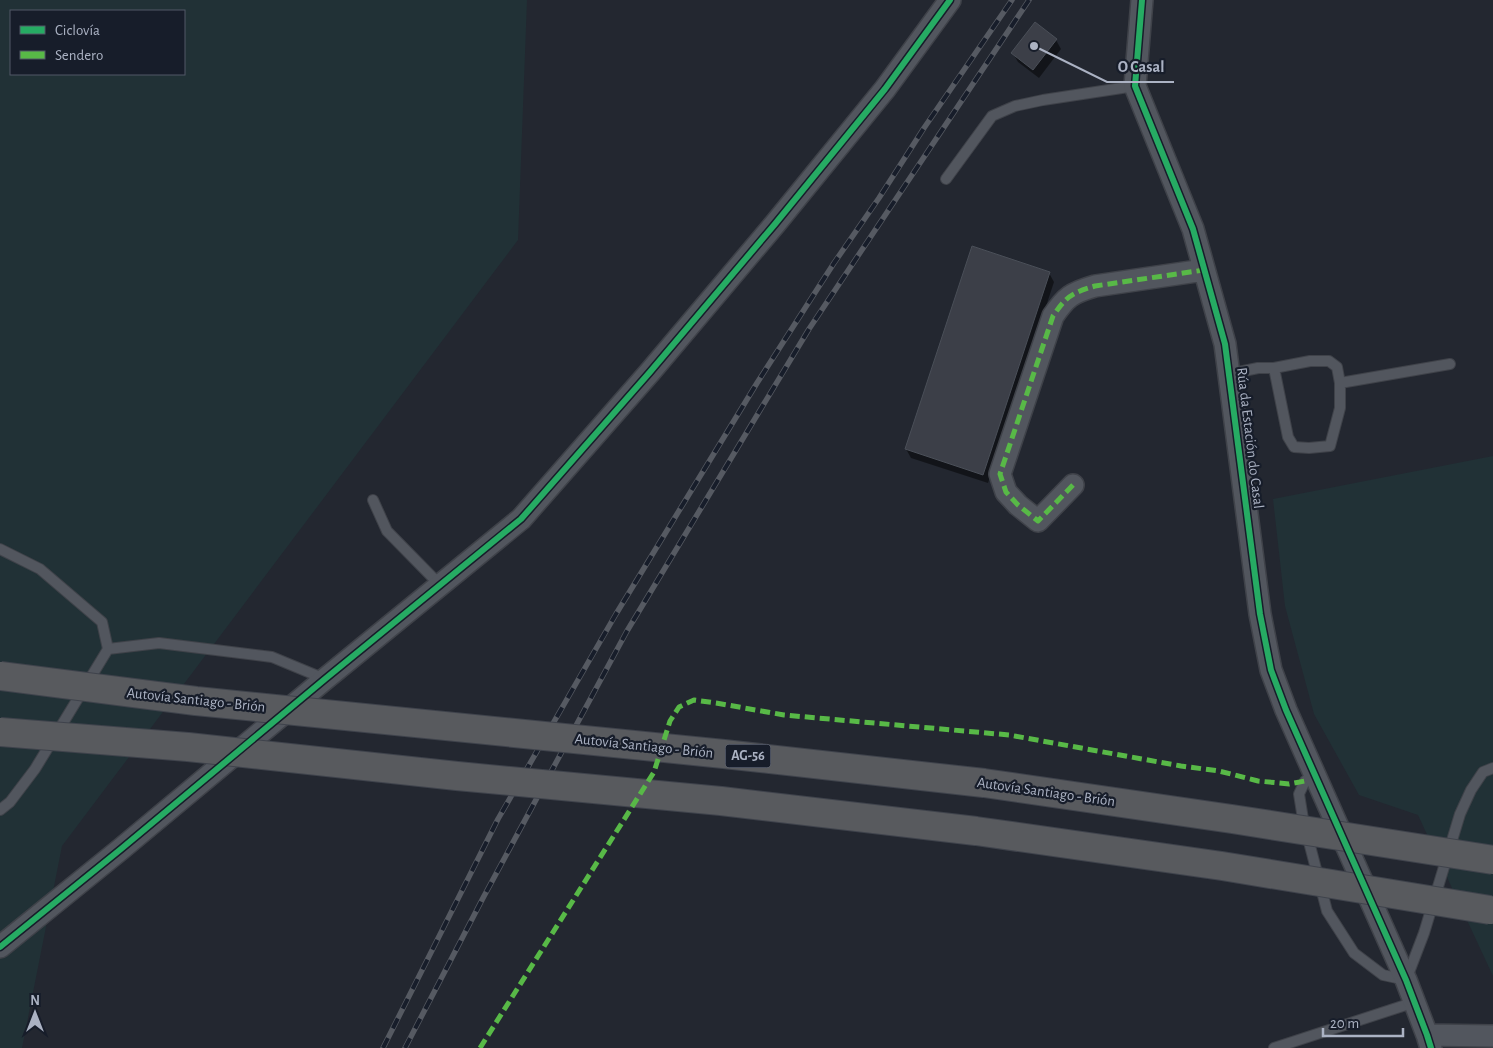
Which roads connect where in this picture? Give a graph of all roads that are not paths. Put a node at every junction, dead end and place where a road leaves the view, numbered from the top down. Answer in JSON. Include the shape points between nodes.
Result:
{"nodes":[{"id":1,"x":950,"y":0,"type":"edge"},
{"id":2,"x":1142,"y":0,"type":"edge"},
{"id":3,"x":1135,"y":86,"type":"junction"},
{"id":4,"x":946,"y":179,"type":"dead end"},
{"id":5,"x":1204,"y":270,"type":"junction"},
{"id":6,"x":1450,"y":364,"type":"dead end"},
{"id":7,"x":1274,"y":368,"type":"junction"},
{"id":8,"x":1229,"y":374,"type":"junction"},
{"id":9,"x":1340,"y":384,"type":"junction"},
{"id":10,"x":1073,"y":486,"type":"dead end"},
{"id":11,"x":373,"y":500,"type":"dead end"},
{"id":12,"x":0,"y":549,"type":"edge"},
{"id":13,"x":433,"y":578,"type":"junction"},
{"id":14,"x":108,"y":649,"type":"junction"},
{"id":15,"x":0,"y":676,"type":"edge"},
{"id":16,"x":325,"y":679,"type":"junction"},
{"id":17,"x":0,"y":732,"type":"edge"},
{"id":18,"x":1493,"y":768,"type":"edge"},
{"id":19,"x":1314,"y":775,"type":"junction"},
{"id":20,"x":0,"y":810,"type":"edge"},
{"id":21,"x":1493,"y":860,"type":"edge"},
{"id":22,"x":1490,"y":910,"type":"dead end"},
{"id":23,"x":0,"y":947,"type":"edge"},
{"id":24,"x":1406,"y":980,"type":"junction"},
{"id":25,"x":1414,"y":1002,"type":"junction"},
{"id":26,"x":1493,"y":1036,"type":"edge"},
{"id":27,"x":1429,"y":1041,"type":"edge"},
{"id":28,"x":1274,"y":1048,"type":"edge"}],
"edges":[{"from":1,"to":13,"type":"street","via":[[879,97],[775,224],[521,519]]},
{"from":2,"to":3,"type":"street","name":"Rúa da Estación do Casal"},
{"from":3,"to":4,"type":"lane","via":[[1024,104],[992,116]]},
{"from":3,"to":5,"type":"street","name":"Rúa da Estación do Casal","via":[[1193,229]]},
{"from":5,"to":8,"type":"street","name":"Rúa da Estación do Casal","via":[[1225,344]]},
{"from":5,"to":10,"type":"street","via":[[1080,290],[1064,300],[1053,316],[1000,474],[1006,492],[1038,521]]},
{"from":6,"to":9,"type":"lane"},
{"from":7,"to":8,"type":"lane"},
{"from":7,"to":9,"type":"lane","via":[[1329,361],[1337,367]]},
{"from":7,"to":9,"type":"lane","via":[[1288,437],[1294,447],[1330,446],[1340,408]]},
{"from":8,"to":19,"type":"street","name":"Rúa da Estación do Casal","via":[[1260,614],[1271,670]]},
{"from":11,"to":13,"type":"lane","via":[[387,531]]},
{"from":12,"to":14,"type":"lane","via":[[40,569],[102,622]]},
{"from":13,"to":16,"type":"street"},
{"from":14,"to":16,"type":"lane","via":[[159,643],[272,657]]},
{"from":14,"to":20,"type":"lane","via":[[35,769]]},
{"from":15,"to":21,"type":"highway","name":"Autovía Santiago - Brión","number":"AG-56","bridge":true,"via":[[196,701],[984,782]]},
{"from":16,"to":23,"type":"street"},
{"from":17,"to":22,"type":"highway","bridge":true,"via":[[188,747],[721,801],[976,831],[1222,866]]},
{"from":18,"to":24,"type":"lane","via":[[1483,772],[1460,814],[1424,934]]},
{"from":19,"to":24,"type":"street","name":"Rúa da Estación do Casal"},
{"from":19,"to":24,"type":"lane","via":[[1305,781],[1299,794],[1328,911],[1354,953],[1383,974]]},
{"from":24,"to":25,"type":"street","name":"Rúa da Estación do Casal"},
{"from":25,"to":27,"type":"street","name":"Rúa da Estación do Casal"},
{"from":25,"to":28,"type":"lane"},
{"from":26,"to":27,"type":"street"}]}
